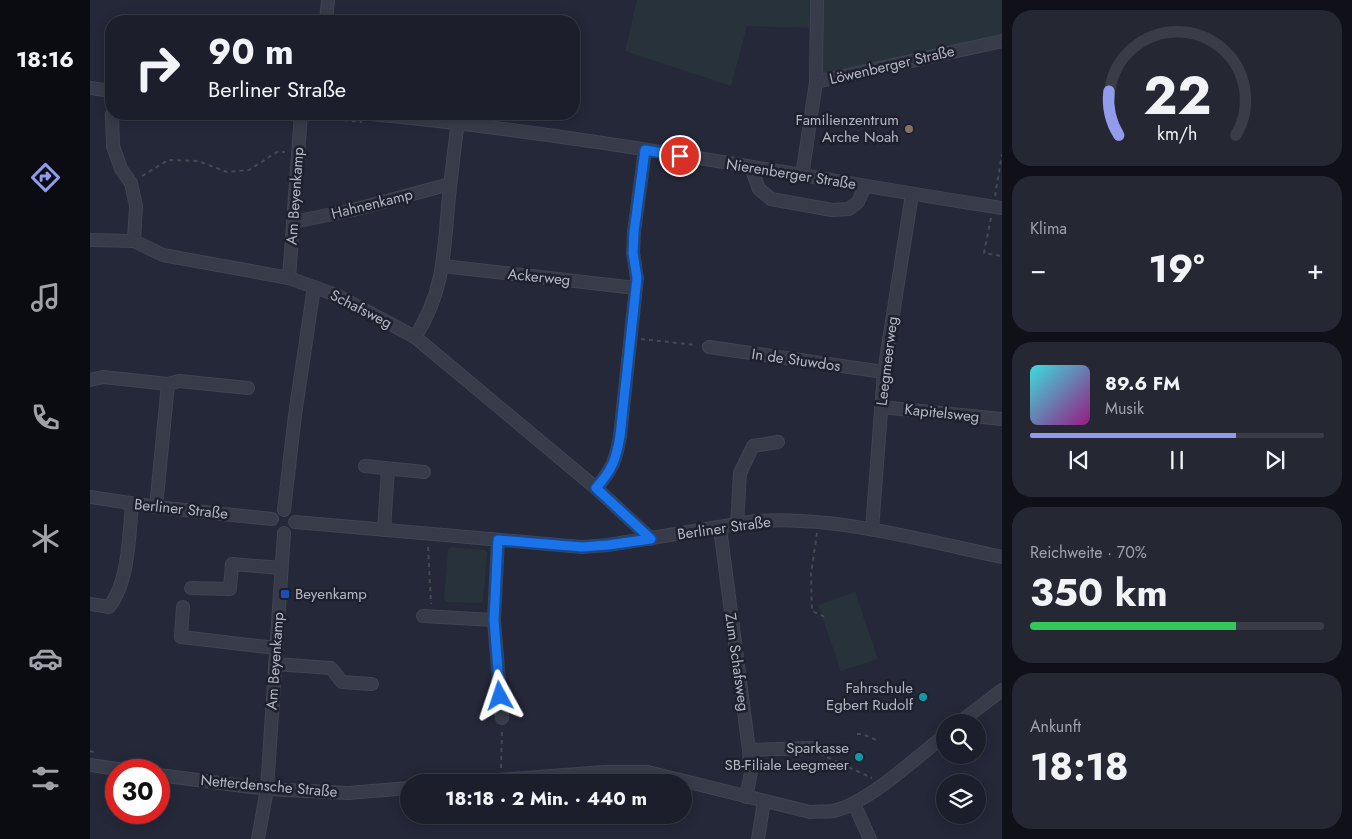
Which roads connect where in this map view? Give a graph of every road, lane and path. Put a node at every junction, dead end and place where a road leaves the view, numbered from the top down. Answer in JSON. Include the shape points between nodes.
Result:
{"nodes":[{"id":1,"x":328,"y":0,"type":"edge"},
{"id":2,"x":817,"y":0,"type":"edge"},
{"id":3,"x":327,"y":15,"type":"edge"},
{"id":4,"x":1002,"y":41,"type":"edge"},
{"id":5,"x":816,"y":82,"type":"junction"},
{"id":6,"x":90,"y":88,"type":"edge"},
{"id":7,"x":105,"y":90,"type":"edge"},
{"id":8,"x":111,"y":120,"type":"edge"},
{"id":9,"x":301,"y":120,"type":"edge"},
{"id":10,"x":436,"y":120,"type":"edge"},
{"id":11,"x":458,"y":122,"type":"junction"},
{"id":12,"x":645,"y":150,"type":"junction"},
{"id":13,"x":298,"y":153,"type":"junction"},
{"id":14,"x":1002,"y":154,"type":"edge"},
{"id":15,"x":751,"y":167,"type":"junction"},
{"id":16,"x":802,"y":176,"type":"junction"},
{"id":17,"x":131,"y":183,"type":"junction"},
{"id":18,"x":450,"y":184,"type":"junction"},
{"id":19,"x":865,"y":186,"type":"junction"},
{"id":20,"x":912,"y":194,"type":"junction"},
{"id":21,"x":997,"y":208,"type":"edge"},
{"id":22,"x":293,"y":222,"type":"junction"},
{"id":23,"x":90,"y":240,"type":"edge"},
{"id":24,"x":134,"y":241,"type":"junction"},
{"id":25,"x":1002,"y":256,"type":"edge"},
{"id":26,"x":443,"y":266,"type":"junction"},
{"id":27,"x":289,"y":278,"type":"junction"},
{"id":28,"x":314,"y":287,"type":"junction"},
{"id":29,"x":636,"y":288,"type":"junction"},
{"id":30,"x":415,"y":337,"type":"junction"},
{"id":31,"x":630,"y":337,"type":"junction"},
{"id":32,"x":709,"y":347,"type":"joint"},
{"id":33,"x":884,"y":372,"type":"junction"},
{"id":34,"x":90,"y":380,"type":"edge"},
{"id":35,"x":168,"y":384,"type":"junction"},
{"id":36,"x":248,"y":388,"type":"dead end"},
{"id":37,"x":881,"y":407,"type":"junction"},
{"id":38,"x":1002,"y":419,"type":"edge"},
{"id":39,"x":778,"y":442,"type":"dead end"},
{"id":40,"x":365,"y":466,"type":"dead end"},
{"id":41,"x":388,"y":468,"type":"junction"},
{"id":42,"x":424,"y":472,"type":"dead end"},
{"id":43,"x":596,"y":488,"type":"junction"},
{"id":44,"x":90,"y":497,"type":"edge"},
{"id":45,"x":132,"y":504,"type":"junction"},
{"id":46,"x":156,"y":507,"type":"junction"},
{"id":47,"x":284,"y":510,"type":"junction"},
{"id":48,"x":272,"y":519,"type":"junction"},
{"id":49,"x":295,"y":522,"type":"junction"},
{"id":50,"x":818,"y":523,"type":"junction"},
{"id":51,"x":737,"y":525,"type":"junction"},
{"id":52,"x":720,"y":528,"type":"junction"},
{"id":53,"x":872,"y":529,"type":"junction"},
{"id":54,"x":384,"y":530,"type":"junction"},
{"id":55,"x":284,"y":533,"type":"junction"},
{"id":56,"x":651,"y":539,"type":"junction"},
{"id":57,"x":498,"y":540,"type":"junction"},
{"id":58,"x":428,"y":544,"type":"dead end"},
{"id":59,"x":1002,"y":557,"type":"edge"},
{"id":60,"x":281,"y":568,"type":"junction"},
{"id":61,"x":192,"y":588,"type":"dead end"},
{"id":62,"x":90,"y":604,"type":"edge"},
{"id":63,"x":183,"y":607,"type":"dead end"},
{"id":64,"x":427,"y":616,"type":"joint"},
{"id":65,"x":824,"y":617,"type":"dead end"},
{"id":66,"x":494,"y":620,"type":"junction"},
{"id":67,"x":276,"y":648,"type":"junction"},
{"id":68,"x":275,"y":664,"type":"junction"},
{"id":69,"x":372,"y":684,"type":"dead end"},
{"id":70,"x":1000,"y":695,"type":"edge"},
{"id":71,"x":972,"y":714,"type":"edge"},
{"id":72,"x":502,"y":718,"type":"joint"},
{"id":73,"x":857,"y":734,"type":"dead end"},
{"id":74,"x":879,"y":741,"type":"dead end"},
{"id":75,"x":936,"y":742,"type":"edge"},
{"id":76,"x":811,"y":748,"type":"joint"},
{"id":77,"x":749,"y":750,"type":"junction"},
{"id":78,"x":90,"y":764,"type":"edge"},
{"id":79,"x":105,"y":767,"type":"edge"},
{"id":80,"x":500,"y":774,"type":"edge"},
{"id":81,"x":578,"y":774,"type":"edge"},
{"id":82,"x":657,"y":774,"type":"edge"},
{"id":83,"x":170,"y":776,"type":"edge"},
{"id":84,"x":692,"y":782,"type":"edge"},
{"id":85,"x":884,"y":783,"type":"junction"},
{"id":86,"x":267,"y":789,"type":"junction"},
{"id":87,"x":400,"y":789,"type":"edge"},
{"id":88,"x":746,"y":797,"type":"junction"},
{"id":89,"x":764,"y":802,"type":"junction"},
{"id":90,"x":854,"y":804,"type":"junction"},
{"id":91,"x":258,"y":839,"type":"edge"},
{"id":92,"x":758,"y":839,"type":"edge"},
{"id":93,"x":870,"y":839,"type":"edge"}],
"edges":[{"from":1,"to":3,"type":"street"},
{"from":2,"to":5,"type":"street"},
{"from":4,"to":5,"type":"street","name":"Löwenberger Straße"},
{"from":5,"to":16,"type":"street","name":"Löwenberger Straße"},
{"from":6,"to":7,"type":"street"},
{"from":8,"to":17,"type":"street","via":[[112,146],[121,170]]},
{"from":9,"to":13,"type":"street","name":"Am Beyenkamp"},
{"from":10,"to":11,"type":"street","name":"Nierenberger Straße"},
{"from":11,"to":12,"type":"street","name":"Nierenberger Straße"},
{"from":11,"to":18,"type":"street"},
{"from":12,"to":15,"type":"street","name":"Nierenberger Straße"},
{"from":12,"to":29,"type":"street","via":[[634,232]]},
{"from":13,"to":17,"type":"path","via":[[278,152],[249,170],[227,172],[198,161],[168,160]]},
{"from":13,"to":22,"type":"street","name":"Am Beyenkamp"},
{"from":14,"to":21,"type":"path"},
{"from":15,"to":16,"type":"street","name":"Nierenberger Straße"},
{"from":15,"to":19,"type":"street","via":[[759,189],[771,198],[832,210],[848,209],[858,202]]},
{"from":16,"to":19,"type":"street","name":"Nierenberger Straße"},
{"from":17,"to":24,"type":"street","via":[[136,206]]},
{"from":18,"to":22,"type":"street","name":"Hahnenkamp"},
{"from":18,"to":26,"type":"street"},
{"from":19,"to":20,"type":"street","name":"Nierenberger Straße"},
{"from":20,"to":21,"type":"street","name":"Nierenberger Straße"},
{"from":20,"to":33,"type":"street","name":"Leegmeerweg"},
{"from":21,"to":25,"type":"path","via":[[984,253]]},
{"from":22,"to":27,"type":"street","name":"Am Beyenkamp"},
{"from":23,"to":24,"type":"street"},
{"from":24,"to":27,"type":"street","name":"Schafsweg","via":[[163,255]]},
{"from":26,"to":29,"type":"street","name":"Ackerweg"},
{"from":26,"to":30,"type":"street","via":[[435,299]]},
{"from":27,"to":28,"type":"street","name":"Schafsweg"},
{"from":28,"to":30,"type":"street","name":"Schafsweg","via":[[336,295]]},
{"from":28,"to":47,"type":"street","via":[[294,415]]},
{"from":29,"to":31,"type":"street"},
{"from":30,"to":43,"type":"street","name":"Schafsweg"},
{"from":31,"to":32,"type":"path"},
{"from":31,"to":43,"type":"street","via":[[616,460]]},
{"from":32,"to":33,"type":"street","name":"In de Stuwdos"},
{"from":33,"to":37,"type":"street","name":"Leegmeerweg"},
{"from":34,"to":35,"type":"street","via":[[103,377]]},
{"from":35,"to":36,"type":"street","via":[[179,381]]},
{"from":35,"to":46,"type":"street"},
{"from":37,"to":38,"type":"street","name":"Kapitelsweg"},
{"from":37,"to":53,"type":"street","name":"Leegmeerweg"},
{"from":39,"to":51,"type":"street","via":[[753,446],[740,473]]},
{"from":40,"to":41,"type":"street"},
{"from":41,"to":42,"type":"street"},
{"from":41,"to":54,"type":"street"},
{"from":43,"to":56,"type":"street","name":"Schafsweg"},
{"from":44,"to":45,"type":"street","name":"Berliner Straße"},
{"from":45,"to":46,"type":"street","name":"Berliner Straße"},
{"from":45,"to":62,"type":"street","via":[[124,572],[115,600],[109,607]]},
{"from":46,"to":48,"type":"street","name":"Berliner Straße"},
{"from":47,"to":48,"type":"street"},
{"from":47,"to":49,"type":"street","via":[[292,514]]},
{"from":48,"to":55,"type":"street","via":[[275,529]]},
{"from":49,"to":54,"type":"street","name":"Berliner Straße"},
{"from":49,"to":55,"type":"street","via":[[291,530]]},
{"from":50,"to":51,"type":"street","name":"Berliner Straße","via":[[777,520]]},
{"from":50,"to":53,"type":"street","name":"Berliner Straße"},
{"from":50,"to":65,"type":"path","via":[[811,574],[812,611]]},
{"from":51,"to":52,"type":"street","name":"Berliner Straße"},
{"from":52,"to":56,"type":"street","name":"Berliner Straße"},
{"from":52,"to":77,"type":"street","name":"Zum Schafsweg"},
{"from":53,"to":59,"type":"street","name":"Berliner Straße"},
{"from":54,"to":57,"type":"street","name":"Berliner Straße"},
{"from":55,"to":60,"type":"street","name":"Am Beyenkamp"},
{"from":56,"to":57,"type":"street","name":"Berliner Straße","via":[[582,547]]},
{"from":57,"to":66,"type":"street"},
{"from":58,"to":64,"type":"path"},
{"from":60,"to":61,"type":"street","via":[[232,564],[230,589]]},
{"from":60,"to":67,"type":"street","name":"Am Beyenkamp"},
{"from":63,"to":67,"type":"street","via":[[182,637]]},
{"from":64,"to":66,"type":"street"},
{"from":66,"to":72,"type":"street"},
{"from":67,"to":68,"type":"street","name":"Am Beyenkamp"},
{"from":68,"to":69,"type":"street","via":[[331,668],[342,682]]},
{"from":68,"to":86,"type":"street","name":"Am Beyenkamp"},
{"from":70,"to":71,"type":"street"},
{"from":72,"to":80,"type":"path"},
{"from":73,"to":74,"type":"path"},
{"from":75,"to":85,"type":"street"},
{"from":76,"to":77,"type":"street"},
{"from":76,"to":85,"type":"path","via":[[826,758]]},
{"from":77,"to":88,"type":"street","name":"Zum Schafsweg","via":[[751,772]]},
{"from":78,"to":79,"type":"street"},
{"from":81,"to":82,"type":"street"},
{"from":83,"to":86,"type":"street","name":"Netterdensche Straße"},
{"from":84,"to":88,"type":"street"},
{"from":85,"to":90,"type":"street"},
{"from":86,"to":87,"type":"street","name":"Netterdensche Straße","via":[[348,793]]},
{"from":86,"to":91,"type":"street","name":"Am Beyenkamp"},
{"from":88,"to":89,"type":"street"},
{"from":89,"to":90,"type":"street","via":[[810,812],[834,811]]},
{"from":89,"to":92,"type":"street"},
{"from":90,"to":93,"type":"street"}]}
